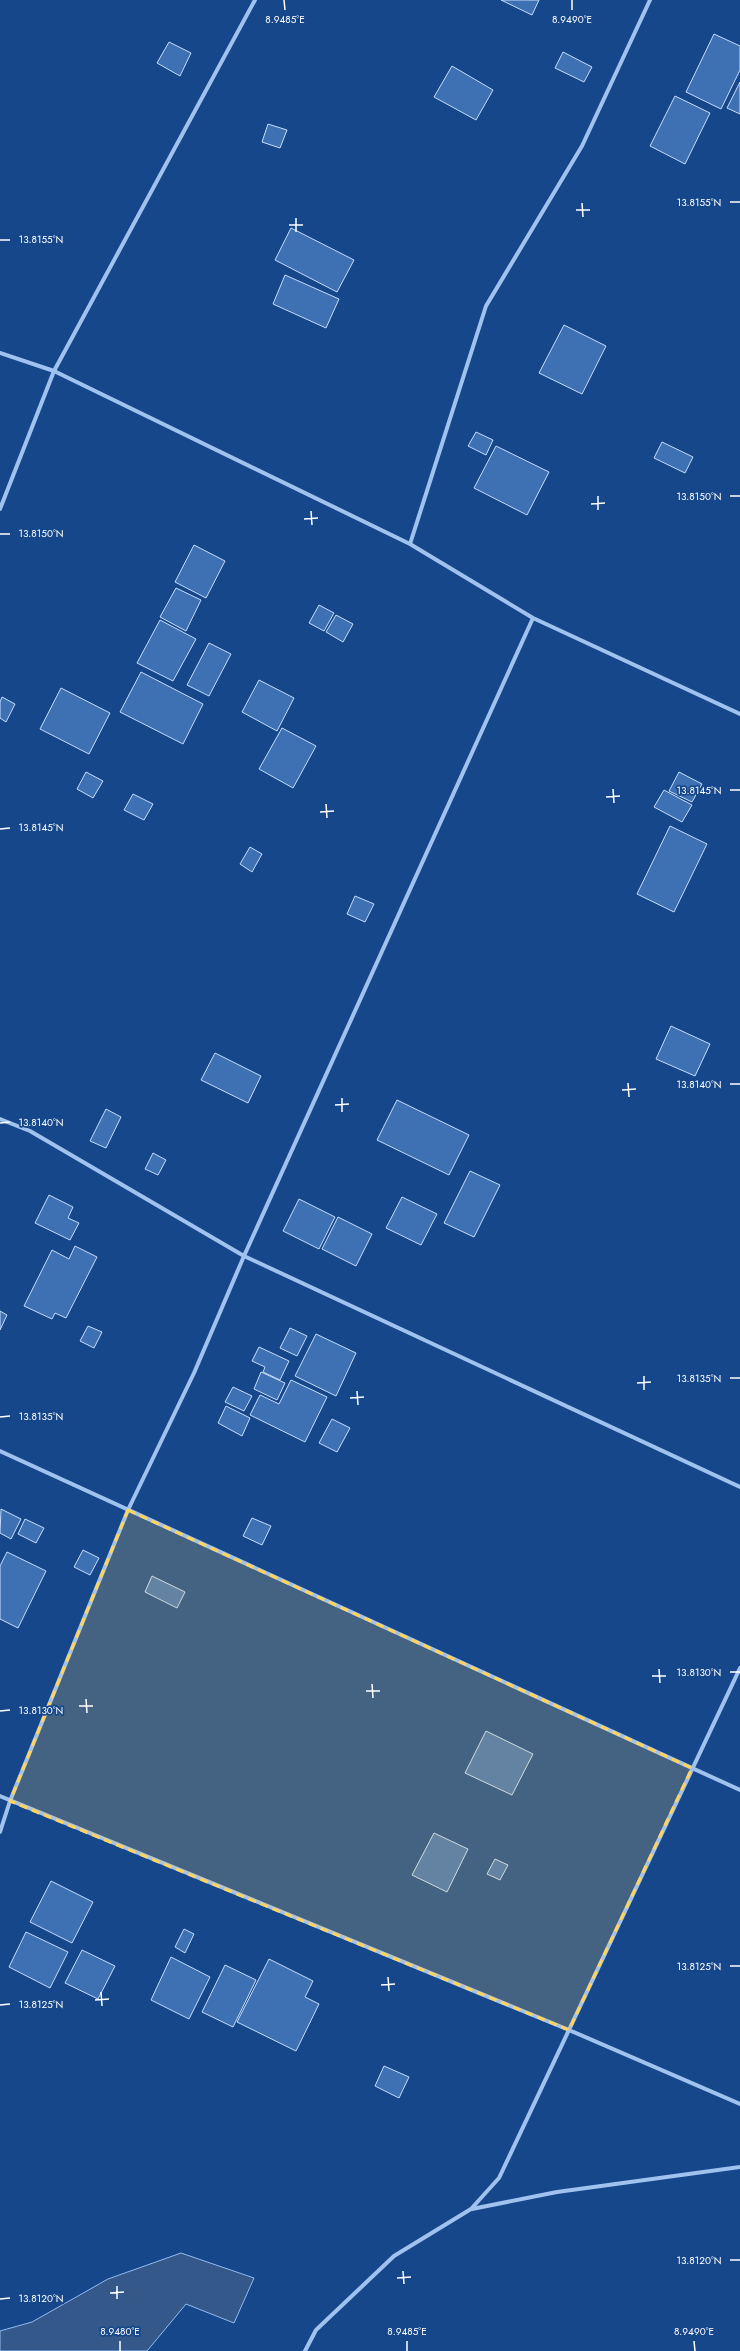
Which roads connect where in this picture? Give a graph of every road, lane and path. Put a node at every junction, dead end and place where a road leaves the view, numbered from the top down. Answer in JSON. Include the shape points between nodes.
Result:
{"nodes":[{"id":1,"x":255,"y":0,"type":"edge"},
{"id":2,"x":650,"y":0,"type":"edge"},
{"id":3,"x":0,"y":353,"type":"edge"},
{"id":4,"x":54,"y":371,"type":"junction"},
{"id":5,"x":0,"y":509,"type":"edge"},
{"id":6,"x":410,"y":544,"type":"junction"},
{"id":7,"x":533,"y":618,"type":"junction"},
{"id":8,"x":740,"y":714,"type":"edge"},
{"id":9,"x":0,"y":1119,"type":"edge"},
{"id":10,"x":244,"y":1256,"type":"junction"},
{"id":11,"x":0,"y":1451,"type":"edge"},
{"id":12,"x":740,"y":1487,"type":"edge"},
{"id":13,"x":128,"y":1510,"type":"junction"},
{"id":14,"x":740,"y":1668,"type":"edge"},
{"id":15,"x":692,"y":1768,"type":"junction"},
{"id":16,"x":740,"y":1790,"type":"edge"},
{"id":17,"x":0,"y":1796,"type":"edge"},
{"id":18,"x":10,"y":1801,"type":"junction"},
{"id":19,"x":0,"y":1832,"type":"edge"},
{"id":20,"x":569,"y":2030,"type":"junction"},
{"id":21,"x":740,"y":2104,"type":"edge"},
{"id":22,"x":740,"y":2167,"type":"edge"},
{"id":23,"x":471,"y":2209,"type":"junction"},
{"id":24,"x":305,"y":2351,"type":"edge"}],
"edges":[{"from":1,"to":4,"type":"street"},
{"from":2,"to":6,"type":"street","via":[[582,146],[486,306]]},
{"from":3,"to":4,"type":"street"},
{"from":4,"to":5,"type":"street"},
{"from":4,"to":6,"type":"street"},
{"from":6,"to":7,"type":"street"},
{"from":7,"to":8,"type":"street"},
{"from":7,"to":10,"type":"street"},
{"from":9,"to":10,"type":"street","via":[[30,1131]]},
{"from":10,"to":12,"type":"street"},
{"from":10,"to":13,"type":"street","via":[[194,1374]]},
{"from":11,"to":13,"type":"street"},
{"from":13,"to":15,"type":"street"},
{"from":13,"to":18,"type":"street"},
{"from":14,"to":15,"type":"street"},
{"from":15,"to":16,"type":"street"},
{"from":15,"to":20,"type":"street"},
{"from":17,"to":18,"type":"street"},
{"from":18,"to":19,"type":"street"},
{"from":18,"to":20,"type":"street"},
{"from":20,"to":21,"type":"street"},
{"from":20,"to":23,"type":"street","via":[[499,2178]]},
{"from":22,"to":23,"type":"street","via":[[557,2192]]},
{"from":23,"to":24,"type":"street","via":[[394,2256],[316,2330]]}]}
